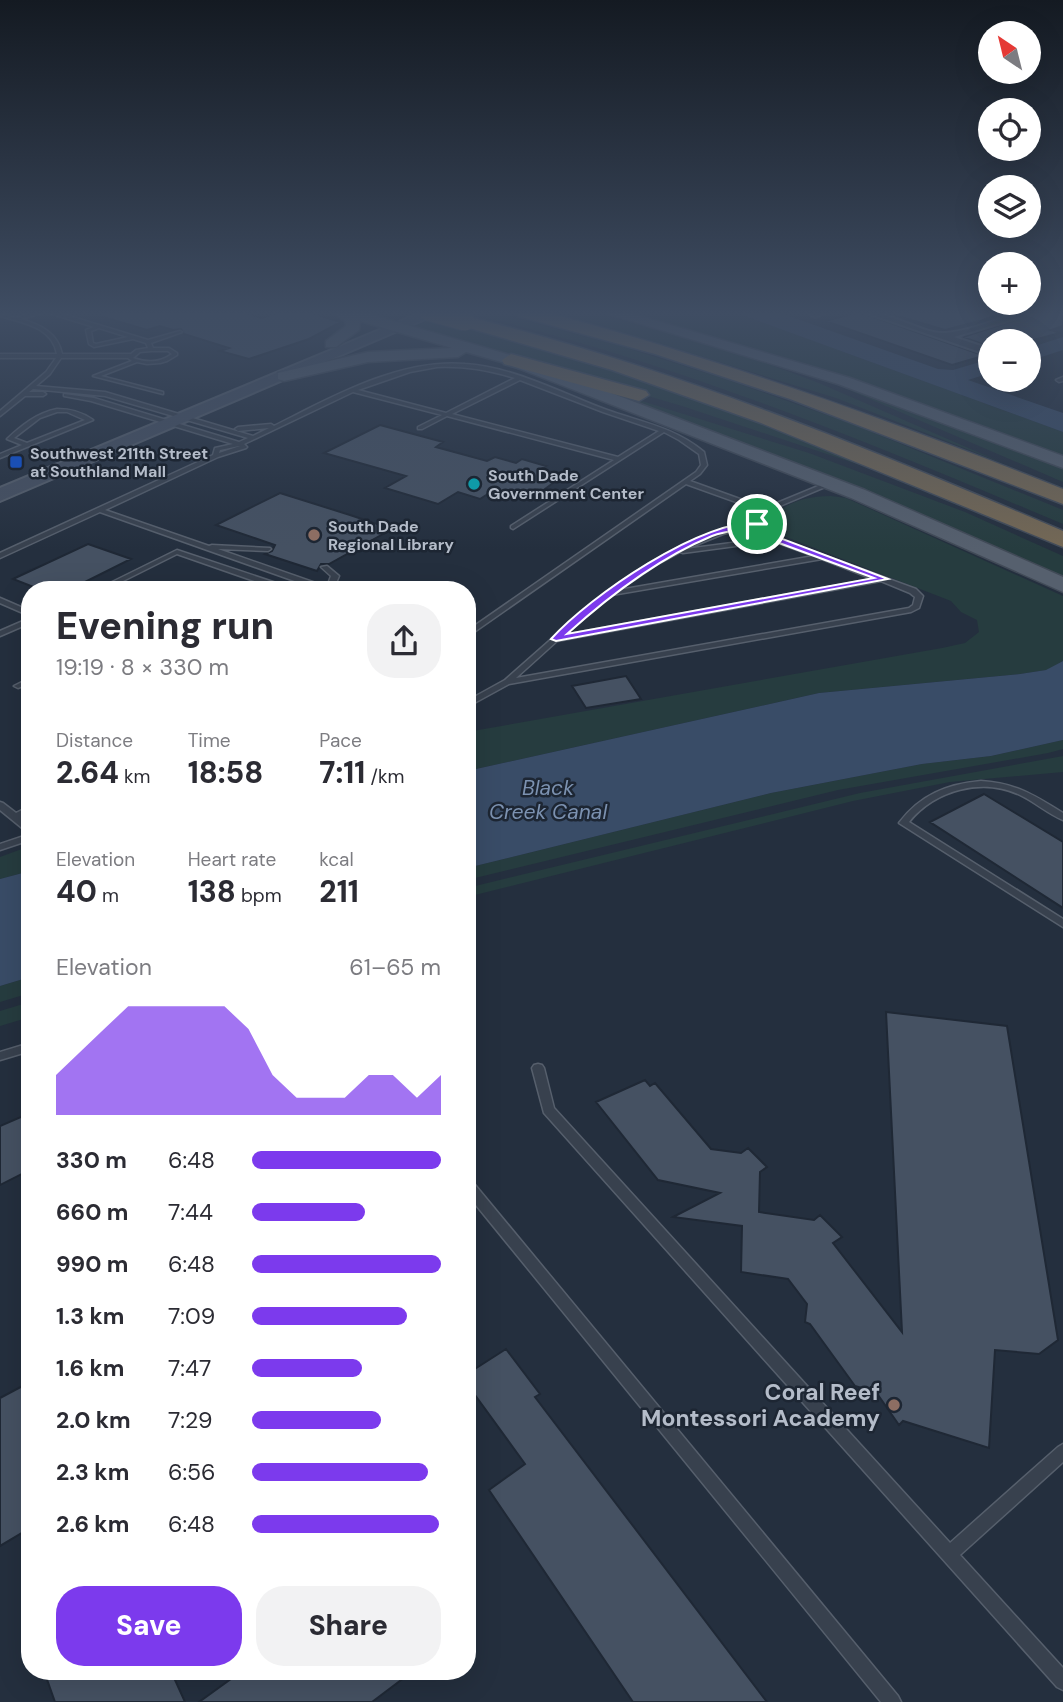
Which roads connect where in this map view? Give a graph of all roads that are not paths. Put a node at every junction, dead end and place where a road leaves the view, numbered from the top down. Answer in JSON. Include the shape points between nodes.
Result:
{"nodes":[{"id":1,"x":28,"y":390,"type":"edge"},
{"id":2,"x":67,"y":390,"type":"edge"},
{"id":3,"x":148,"y":390,"type":"edge"},
{"id":4,"x":231,"y":390,"type":"edge"},
{"id":5,"x":245,"y":390,"type":"edge"},
{"id":6,"x":483,"y":390,"type":"edge"},
{"id":7,"x":562,"y":390,"type":"edge"},
{"id":8,"x":584,"y":390,"type":"edge"},
{"id":9,"x":585,"y":390,"type":"edge"},
{"id":10,"x":597,"y":390,"type":"edge"},
{"id":11,"x":697,"y":390,"type":"edge"},
{"id":12,"x":787,"y":390,"type":"edge"},
{"id":13,"x":840,"y":390,"type":"edge"},
{"id":14,"x":869,"y":390,"type":"edge"},
{"id":15,"x":355,"y":391,"type":"joint"},
{"id":16,"x":24,"y":394,"type":"junction"},
{"id":17,"x":161,"y":394,"type":"dead end"},
{"id":18,"x":607,"y":397,"type":"junction"},
{"id":19,"x":0,"y":414,"type":"edge"},
{"id":20,"x":447,"y":414,"type":"junction"},
{"id":21,"x":176,"y":416,"type":"junction"},
{"id":22,"x":152,"y":417,"type":"junction"},
{"id":23,"x":286,"y":423,"type":"junction"},
{"id":24,"x":420,"y":428,"type":"dead end"},
{"id":25,"x":228,"y":429,"type":"junction"},
{"id":26,"x":661,"y":432,"type":"junction"},
{"id":27,"x":254,"y":438,"type":"junction"},
{"id":28,"x":240,"y":444,"type":"junction"},
{"id":29,"x":27,"y":445,"type":"junction"},
{"id":30,"x":0,"y":456,"type":"edge"},
{"id":31,"x":619,"y":459,"type":"junction"},
{"id":32,"x":1063,"y":462,"type":"edge"},
{"id":33,"x":0,"y":479,"type":"edge"},
{"id":34,"x":686,"y":482,"type":"junction"},
{"id":35,"x":830,"y":483,"type":"junction"},
{"id":36,"x":1063,"y":486,"type":"edge"},
{"id":37,"x":0,"y":495,"type":"edge"},
{"id":38,"x":1063,"y":497,"type":"edge"},
{"id":39,"x":99,"y":510,"type":"junction"},
{"id":40,"x":765,"y":510,"type":"junction"},
{"id":41,"x":757,"y":524,"type":"junction"},
{"id":42,"x":513,"y":527,"type":"dead end"},
{"id":43,"x":774,"y":539,"type":"junction"},
{"id":44,"x":1063,"y":542,"type":"edge"},
{"id":45,"x":204,"y":547,"type":"junction"},
{"id":46,"x":268,"y":549,"type":"dead end"},
{"id":47,"x":672,"y":553,"type":"junction"},
{"id":48,"x":0,"y":556,"type":"edge"},
{"id":49,"x":825,"y":557,"type":"junction"},
{"id":50,"x":325,"y":567,"type":"dead end"},
{"id":51,"x":884,"y":579,"type":"junction"},
{"id":52,"x":117,"y":581,"type":"edge"},
{"id":53,"x":262,"y":581,"type":"edge"},
{"id":54,"x":302,"y":581,"type":"edge"},
{"id":55,"x":332,"y":581,"type":"edge"},
{"id":56,"x":1063,"y":585,"type":"edge"},
{"id":57,"x":609,"y":594,"type":"junction"},
{"id":58,"x":0,"y":600,"type":"edge"},
{"id":59,"x":21,"y":610,"type":"edge"},
{"id":60,"x":21,"y":624,"type":"edge"},
{"id":61,"x":476,"y":629,"type":"edge"},
{"id":62,"x":0,"y":634,"type":"edge"},
{"id":63,"x":556,"y":639,"type":"junction"},
{"id":64,"x":507,"y":682,"type":"junction"},
{"id":65,"x":21,"y":684,"type":"edge"},
{"id":66,"x":18,"y":686,"type":"dead end"},
{"id":67,"x":476,"y":700,"type":"edge"},
{"id":68,"x":0,"y":805,"type":"edge"},
{"id":69,"x":21,"y":814,"type":"edge"},
{"id":70,"x":16,"y":817,"type":"junction"},
{"id":71,"x":1063,"y":817,"type":"edge"},
{"id":72,"x":21,"y":822,"type":"edge"},
{"id":73,"x":21,"y":840,"type":"edge"},
{"id":74,"x":0,"y":847,"type":"edge"},
{"id":75,"x":1063,"y":924,"type":"edge"},
{"id":76,"x":21,"y":1050,"type":"edge"},
{"id":77,"x":0,"y":1056,"type":"edge"},
{"id":78,"x":538,"y":1068,"type":"dead end"},
{"id":79,"x":476,"y":1195,"type":"edge"},
{"id":80,"x":1063,"y":1452,"type":"edge"},
{"id":81,"x":951,"y":1553,"type":"junction"},
{"id":82,"x":1063,"y":1681,"type":"edge"},
{"id":83,"x":892,"y":1702,"type":"edge"}],
"edges":[{"from":1,"to":16,"type":"lane"},
{"from":2,"to":21,"type":"lane","via":[[105,394]]},
{"from":3,"to":17,"type":"lane"},
{"from":4,"to":21,"type":"main road"},
{"from":5,"to":21,"type":"main road"},
{"from":6,"to":20,"type":"lane"},
{"from":7,"to":26,"type":"lane"},
{"from":8,"to":18,"type":"main road"},
{"from":9,"to":18,"type":"main road"},
{"from":10,"to":44,"type":"highway","via":[[737,425]]},
{"from":11,"to":44,"type":"highway","bridge":true,"via":[[827,439]]},
{"from":12,"to":38,"type":"highway"},
{"from":13,"to":36,"type":"highway"},
{"from":14,"to":32,"type":"main road"},
{"from":15,"to":20,"type":"lane"},
{"from":15,"to":23,"type":"lane"},
{"from":16,"to":19,"type":"lane"},
{"from":16,"to":22,"type":"lane","via":[[82,397]]},
{"from":18,"to":35,"type":"main road"},
{"from":20,"to":24,"type":"lane"},
{"from":20,"to":31,"type":"lane"},
{"from":21,"to":22,"type":"main road"},
{"from":21,"to":25,"type":"lane"},
{"from":21,"to":28,"type":"lane"},
{"from":21,"to":37,"type":"main road"},
{"from":22,"to":33,"type":"main road"},
{"from":23,"to":25,"type":"lane"},
{"from":23,"to":27,"type":"lane"},
{"from":25,"to":27,"type":"lane"},
{"from":26,"to":31,"type":"lane"},
{"from":26,"to":34,"type":"lane","via":[[691,444],[704,457],[702,469]]},
{"from":27,"to":28,"type":"lane"},
{"from":28,"to":39,"type":"lane","via":[[244,447]]},
{"from":29,"to":29,"type":"lane","via":[[65,430],[90,420],[56,409],[35,416],[10,439]]},
{"from":29,"to":30,"type":"lane"},
{"from":31,"to":42,"type":"lane"},
{"from":34,"to":40,"type":"lane"},
{"from":34,"to":61,"type":"lane"},
{"from":35,"to":40,"type":"lane"},
{"from":35,"to":56,"type":"main road"},
{"from":39,"to":45,"type":"lane"},
{"from":39,"to":48,"type":"lane"},
{"from":40,"to":41,"type":"lane"},
{"from":41,"to":43,"type":"lane"},
{"from":41,"to":47,"type":"lane","via":[[712,533]]},
{"from":43,"to":47,"type":"lane"},
{"from":43,"to":49,"type":"lane"},
{"from":45,"to":46,"type":"lane"},
{"from":45,"to":54,"type":"lane"},
{"from":47,"to":57,"type":"lane"},
{"from":49,"to":51,"type":"lane"},
{"from":49,"to":57,"type":"lane"},
{"from":50,"to":55,"type":"lane","via":[[335,576]]},
{"from":51,"to":63,"type":"lane"},
{"from":51,"to":64,"type":"lane","via":[[912,590],[919,596],[916,606]]},
{"from":52,"to":53,"type":"lane","via":[[177,552]]},
{"from":57,"to":63,"type":"lane"},
{"from":58,"to":59,"type":"lane"},
{"from":60,"to":62,"type":"lane"},
{"from":63,"to":64,"type":"lane"},
{"from":64,"to":67,"type":"lane"},
{"from":65,"to":66,"type":"lane"},
{"from":68,"to":70,"type":"lane"},
{"from":69,"to":70,"type":"lane"},
{"from":70,"to":72,"type":"lane"},
{"from":71,"to":75,"type":"lane","via":[[1008,787],[971,786],[928,797],[904,823]]},
{"from":73,"to":74,"type":"lane"},
{"from":76,"to":77,"type":"lane"},
{"from":78,"to":81,"type":"lane","via":[[548,1110]]},
{"from":79,"to":83,"type":"lane"},
{"from":80,"to":81,"type":"lane"},
{"from":81,"to":82,"type":"lane"}]}
